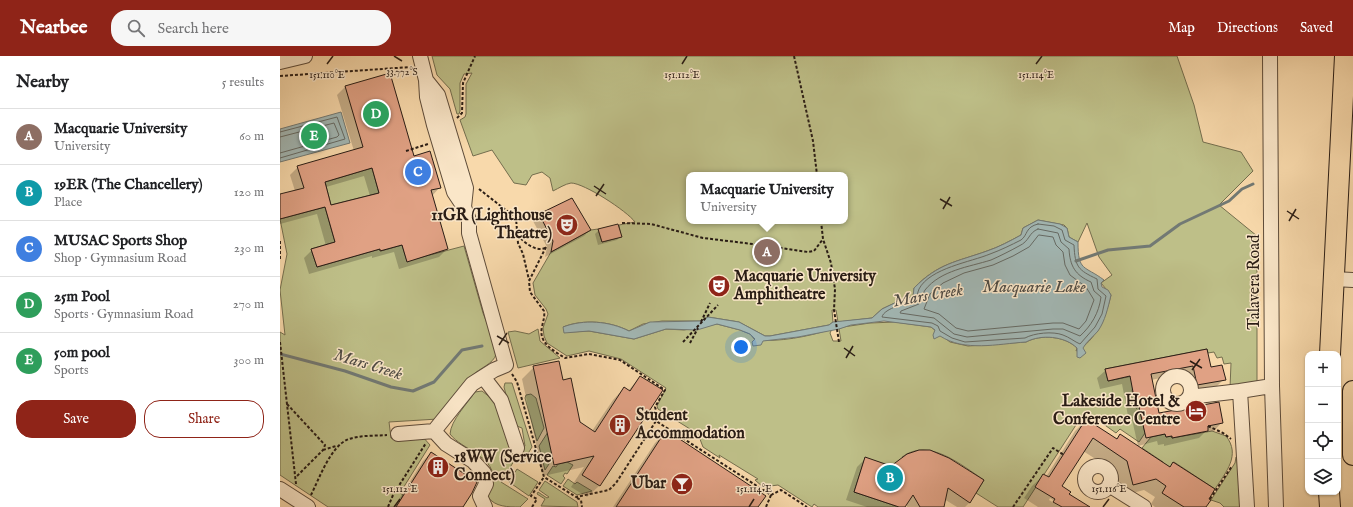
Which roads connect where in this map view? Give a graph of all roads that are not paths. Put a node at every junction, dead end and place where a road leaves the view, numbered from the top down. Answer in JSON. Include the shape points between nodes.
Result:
{"nodes":[{"id":1,"x":305,"y":56,"type":"edge"},
{"id":2,"x":1270,"y":56,"type":"edge"},
{"id":3,"x":1345,"y":56,"type":"edge"},
{"id":4,"x":421,"y":60,"type":"edge"},
{"id":5,"x":280,"y":62,"type":"edge"},
{"id":6,"x":1343,"y":280,"type":"edge"},
{"id":7,"x":1331,"y":351,"type":"edge"},
{"id":8,"x":484,"y":378,"type":"junction"},
{"id":9,"x":1272,"y":386,"type":"junction"},
{"id":10,"x":1240,"y":391,"type":"junction"},
{"id":11,"x":1353,"y":391,"type":"edge"},
{"id":12,"x":1189,"y":397,"type":"dead end"},
{"id":13,"x":434,"y":431,"type":"junction"},
{"id":14,"x":398,"y":434,"type":"road end"},
{"id":15,"x":517,"y":448,"type":"dead end"},
{"id":16,"x":1353,"y":455,"type":"edge"},
{"id":17,"x":1109,"y":485,"type":"dead end"},
{"id":18,"x":280,"y":489,"type":"edge"},
{"id":19,"x":1329,"y":495,"type":"edge"},
{"id":20,"x":304,"y":505,"type":"edge"},
{"id":21,"x":485,"y":507,"type":"edge"},
{"id":22,"x":1144,"y":507,"type":"edge"},
{"id":23,"x":1247,"y":507,"type":"edge"},
{"id":24,"x":1276,"y":507,"type":"edge"},
{"id":25,"x":1330,"y":507,"type":"edge"}],
"edges":[{"from":1,"to":5,"type":"street"},
{"from":2,"to":9,"type":"street","name":"Talavera Road"},
{"from":3,"to":6,"type":"highway","via":[[1341,163]]},
{"from":4,"to":8,"type":"street","via":[[427,97],[454,192],[464,206],[473,248],[506,365]]},
{"from":6,"to":7,"type":"highway"},
{"from":8,"to":13,"type":"street","via":[[472,384]]},
{"from":8,"to":15,"type":"street","via":[[501,400]]},
{"from":9,"to":10,"type":"street"},
{"from":9,"to":24,"type":"street","name":"Talavera Road"},
{"from":10,"to":12,"type":"street"},
{"from":10,"to":23,"type":"street"},
{"from":11,"to":16,"type":"highway"},
{"from":13,"to":14,"type":"street"},
{"from":13,"to":21,"type":"street","via":[[446,444],[473,461],[484,473],[486,484],[480,496]]},
{"from":17,"to":22,"type":"street"},
{"from":18,"to":20,"type":"street"},
{"from":19,"to":25,"type":"highway"}]}
